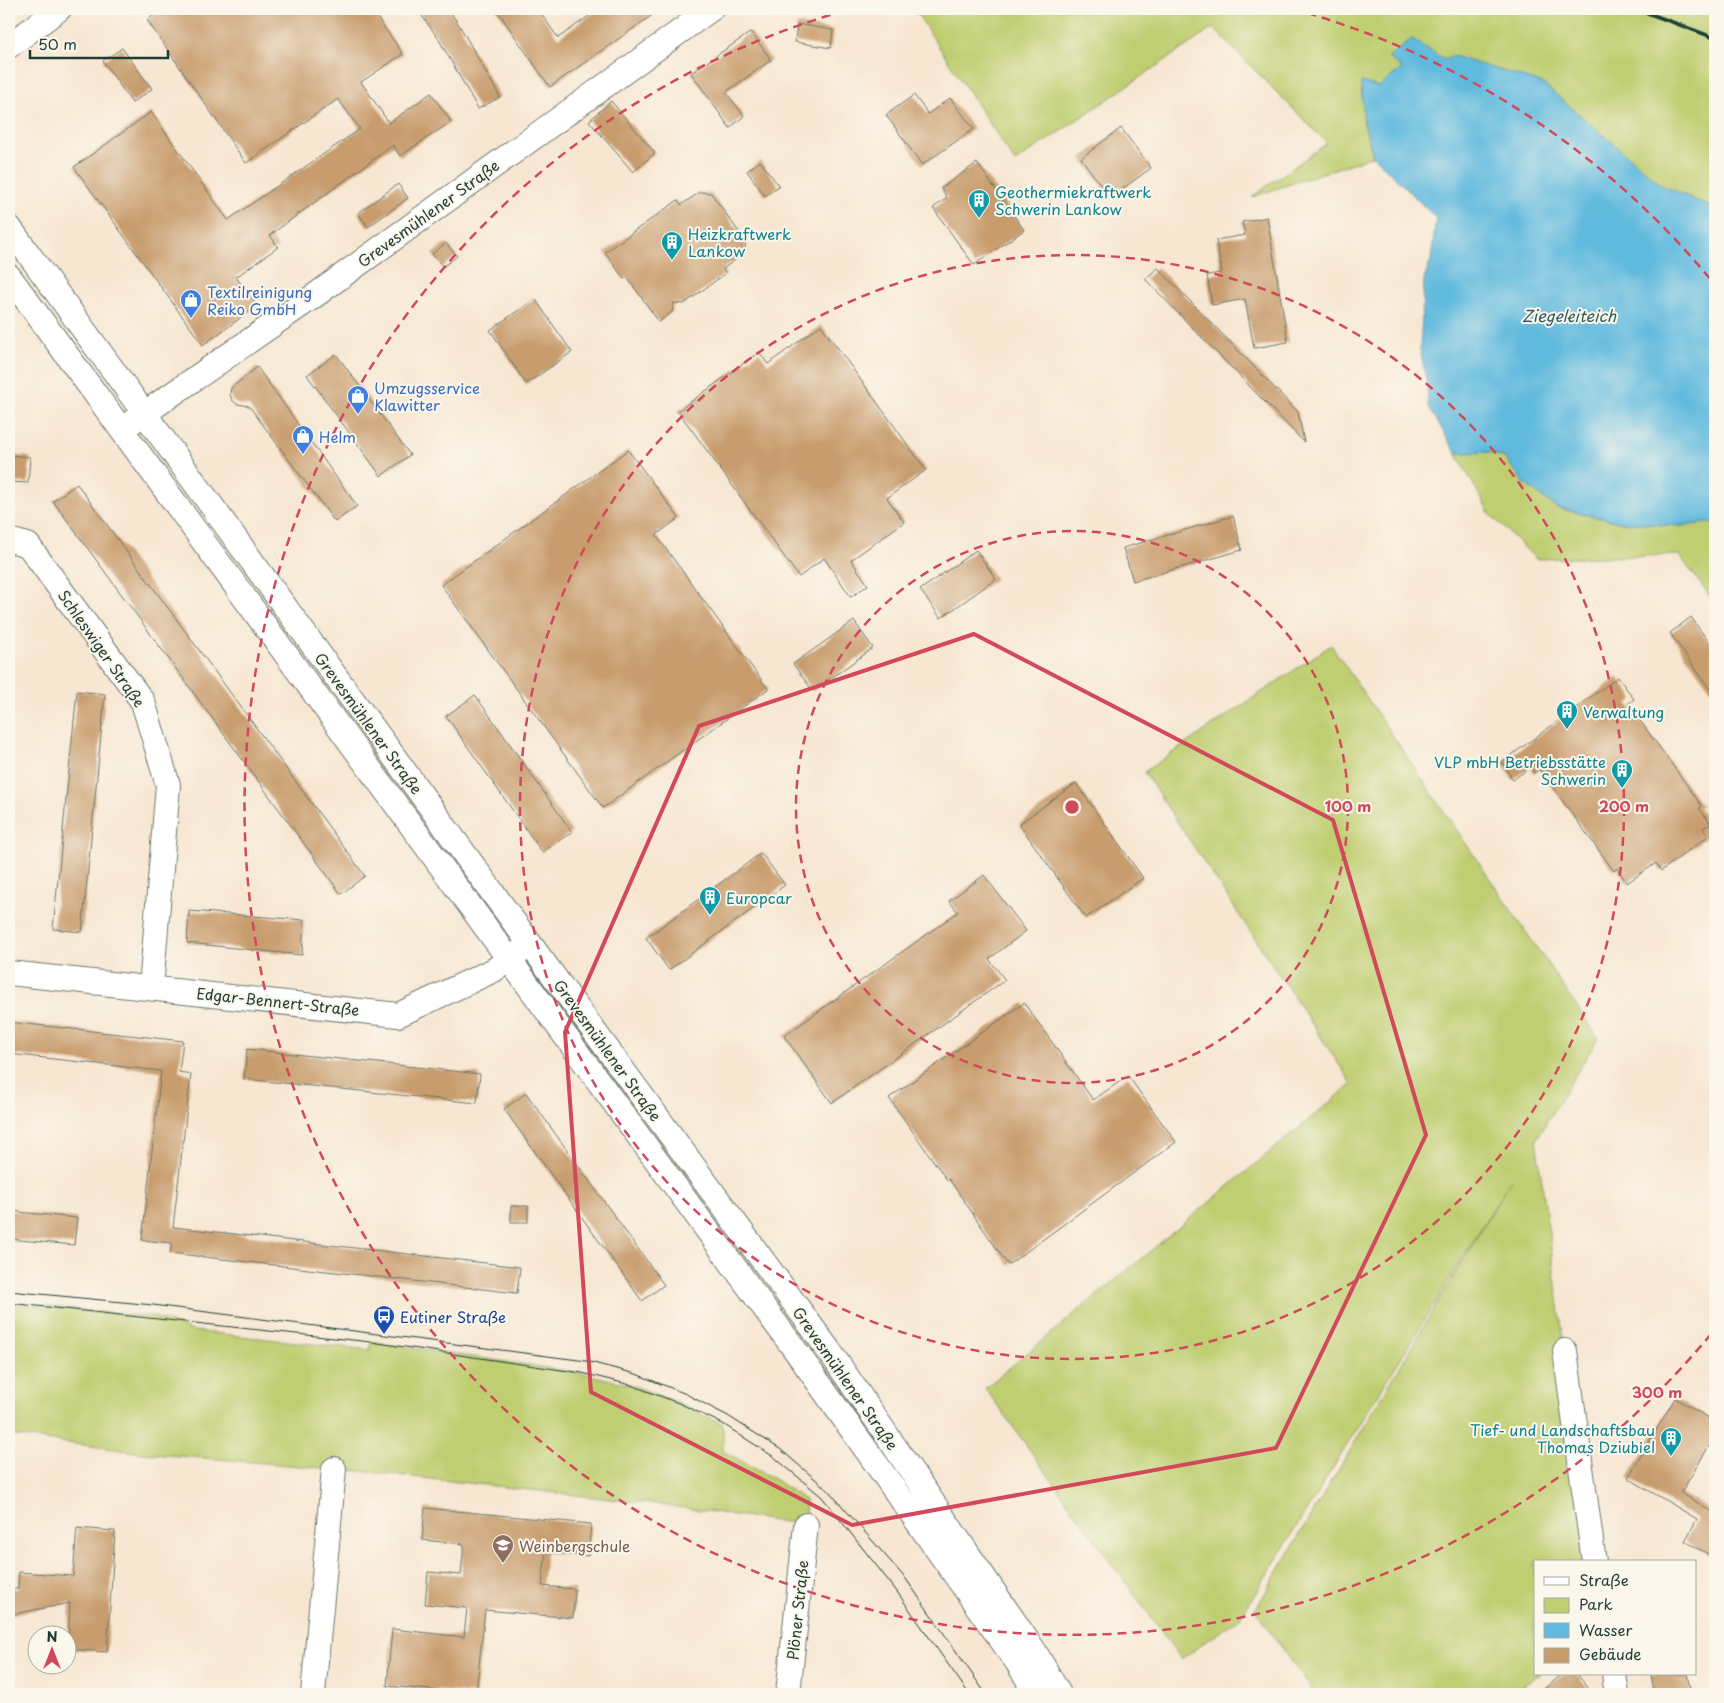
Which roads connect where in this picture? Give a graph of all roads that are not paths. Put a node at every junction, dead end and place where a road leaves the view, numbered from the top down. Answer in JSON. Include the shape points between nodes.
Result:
{"nodes":[{"id":1,"x":59,"y":9,"type":"edge"},
{"id":2,"x":711,"y":9,"type":"edge"},
{"id":3,"x":9,"y":46,"type":"edge"},
{"id":4,"x":9,"y":227,"type":"edge"},
{"id":5,"x":9,"y":276,"type":"edge"},
{"id":6,"x":144,"y":414,"type":"junction"},
{"id":7,"x":120,"y":430,"type":"junction"},
{"id":8,"x":9,"y":540,"type":"edge"},
{"id":9,"x":530,"y":944,"type":"junction"},
{"id":10,"x":508,"y":960,"type":"junction"},
{"id":11,"x":9,"y":973,"type":"edge"},
{"id":12,"x":151,"y":988,"type":"junction"},
{"id":13,"x":1564,"y":1351,"type":"dead end"},
{"id":14,"x":334,"y":1469,"type":"dead end"},
{"id":15,"x":806,"y":1525,"type":"dead end"},
{"id":16,"x":1594,"y":1560,"type":"edge"},
{"id":17,"x":1614,"y":1676,"type":"edge"},
{"id":18,"x":313,"y":1694,"type":"edge"},
{"id":19,"x":788,"y":1694,"type":"edge"},
{"id":20,"x":1037,"y":1694,"type":"edge"},
{"id":21,"x":1059,"y":1694,"type":"edge"},
{"id":22,"x":1617,"y":1694,"type":"edge"}],
"edges":[{"from":1,"to":3,"type":"street"},
{"from":2,"to":6,"type":"street","name":"Grevesmühlener Straße","via":[[317,294]]},
{"from":4,"to":6,"type":"street","name":"Grevesmühlener Straße"},
{"from":5,"to":7,"type":"street","name":"Grevesmühlener Straße"},
{"from":6,"to":7,"type":"street","name":"Grevesmühlener Straße"},
{"from":6,"to":9,"type":"street","name":"Grevesmühlener Straße"},
{"from":7,"to":10,"type":"street","name":"Grevesmühlener Straße"},
{"from":8,"to":12,"type":"street","name":"Schleswiger Straße","via":[[28,545],[143,702],[168,784]]},
{"from":9,"to":10,"type":"street","name":"Edgar-Bennert-Straße"},
{"from":9,"to":21,"type":"street","name":"Grevesmühlener Straße","via":[[828,1349],[1034,1652]]},
{"from":10,"to":12,"type":"street","name":"Edgar-Bennert-Straße","via":[[494,970],[398,1015]]},
{"from":10,"to":20,"type":"street","name":"Grevesmühlener Straße","via":[[801,1358]]},
{"from":11,"to":12,"type":"street","name":"Edgar-Bennert-Straße"},
{"from":13,"to":16,"type":"street"},
{"from":14,"to":18,"type":"street"},
{"from":15,"to":19,"type":"street","name":"Plöner Straße"},
{"from":17,"to":22,"type":"street"}]}
